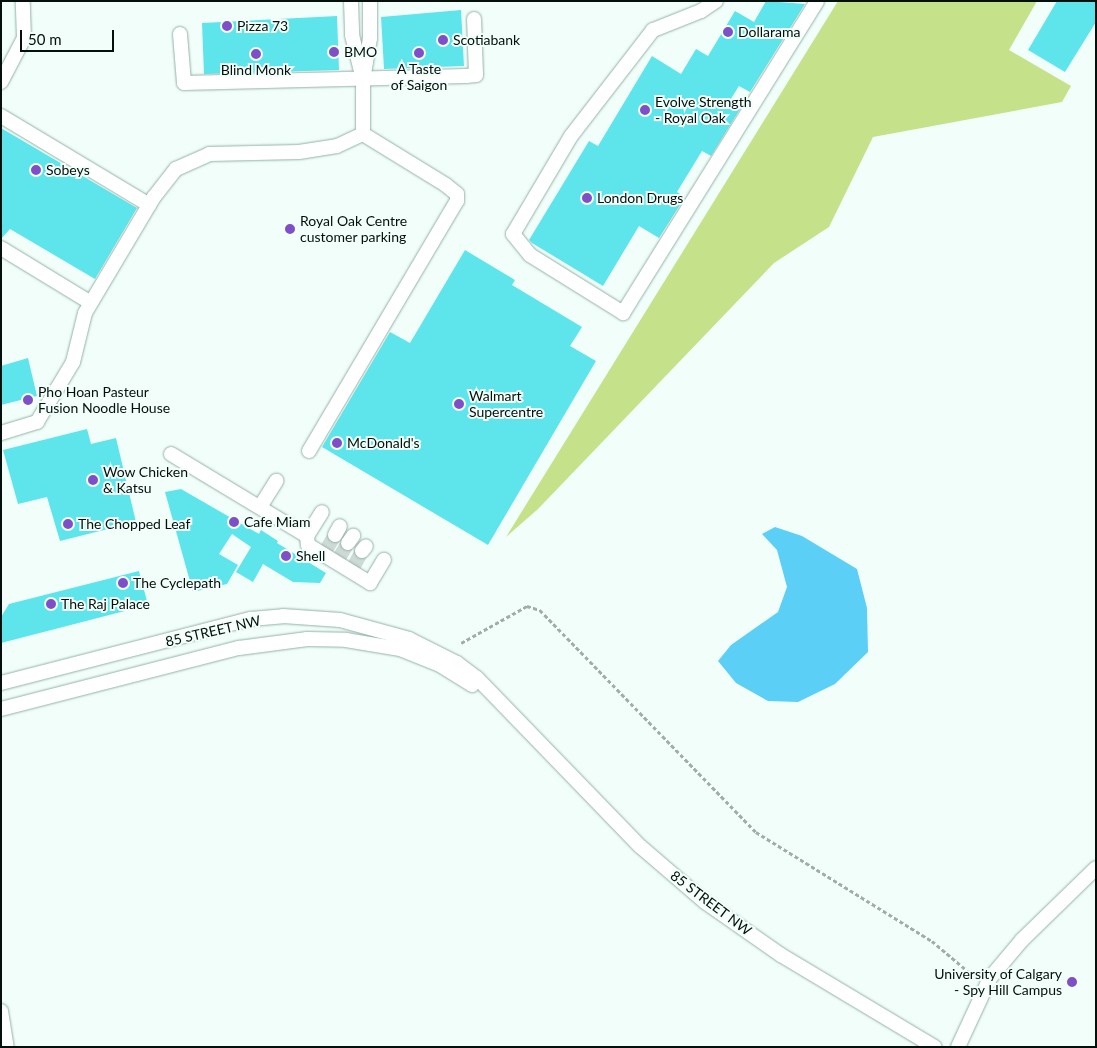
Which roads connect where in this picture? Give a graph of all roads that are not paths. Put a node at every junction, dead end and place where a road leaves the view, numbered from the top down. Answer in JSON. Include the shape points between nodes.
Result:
{"nodes":[{"id":1,"x":23,"y":1,"type":"edge"},
{"id":2,"x":351,"y":1,"type":"edge"},
{"id":3,"x":370,"y":1,"type":"edge"},
{"id":4,"x":716,"y":1,"type":"edge"},
{"id":5,"x":816,"y":1,"type":"edge"},
{"id":6,"x":474,"y":18,"type":"dead end"},
{"id":7,"x":180,"y":34,"type":"dead end"},
{"id":8,"x":363,"y":80,"type":"junction"},
{"id":9,"x":1,"y":82,"type":"edge"},
{"id":10,"x":1,"y":116,"type":"edge"},
{"id":11,"x":363,"y":134,"type":"junction"},
{"id":12,"x":149,"y":206,"type":"junction"},
{"id":13,"x":1,"y":248,"type":"edge"},
{"id":14,"x":91,"y":303,"type":"junction"},
{"id":15,"x":1,"y":433,"type":"edge"},
{"id":16,"x":308,"y":451,"type":"dead end"},
{"id":17,"x":171,"y":454,"type":"dead end"},
{"id":18,"x":276,"y":481,"type":"dead end"},
{"id":19,"x":260,"y":507,"type":"junction"},
{"id":20,"x":322,"y":512,"type":"dead end"},
{"id":21,"x":307,"y":536,"type":"junction"},
{"id":22,"x":384,"y":560,"type":"dead end"},
{"id":23,"x":1,"y":683,"type":"edge"},
{"id":24,"x":1,"y":709,"type":"edge"},
{"id":25,"x":518,"y":721,"type":"junction"},
{"id":26,"x":1096,"y":868,"type":"edge"},
{"id":27,"x":1,"y":1011,"type":"edge"},
{"id":28,"x":6,"y":1047,"type":"edge"},
{"id":29,"x":935,"y":1047,"type":"edge"},
{"id":30,"x":958,"y":1047,"type":"edge"}],
"edges":[{"from":1,"to":9,"type":"street","via":[[24,38]]},
{"from":2,"to":8,"type":"street","via":[[352,34]]},
{"from":3,"to":8,"type":"street","via":[[370,38]]},
{"from":4,"to":5,"type":"street","via":[[701,11],[653,30],[571,136],[513,234],[530,255],[623,313]]},
{"from":6,"to":8,"type":"street","via":[[476,75]]},
{"from":7,"to":8,"type":"street","via":[[184,83]]},
{"from":8,"to":11,"type":"street"},
{"from":10,"to":12,"type":"street"},
{"from":11,"to":12,"type":"street","via":[[337,146],[299,152],[199,156],[176,169]]},
{"from":11,"to":16,"type":"street","via":[[446,185],[457,194],[457,201]]},
{"from":12,"to":14,"type":"street"},
{"from":13,"to":14,"type":"street"},
{"from":14,"to":15,"type":"street","via":[[85,313],[73,362],[37,422]]},
{"from":17,"to":19,"type":"street"},
{"from":18,"to":19,"type":"street"},
{"from":19,"to":21,"type":"street"},
{"from":20,"to":21,"type":"street"},
{"from":21,"to":22,"type":"street","via":[[308,545],[325,552],[370,583]]},
{"from":23,"to":25,"type":"street","name":"85 STREET NW","via":[[251,619],[313,617],[386,630],[435,652],[477,678]]},
{"from":24,"to":25,"type":"street","name":"85 STREET NW","via":[[239,648],[275,641],[336,639],[372,643],[416,654],[463,679]]},
{"from":25,"to":29,"type":"street","name":"85 STREET NW","via":[[641,847],[705,902],[781,955]]},
{"from":26,"to":30,"type":"street","via":[[1022,940],[986,988]]},
{"from":27,"to":28,"type":"street"}]}
